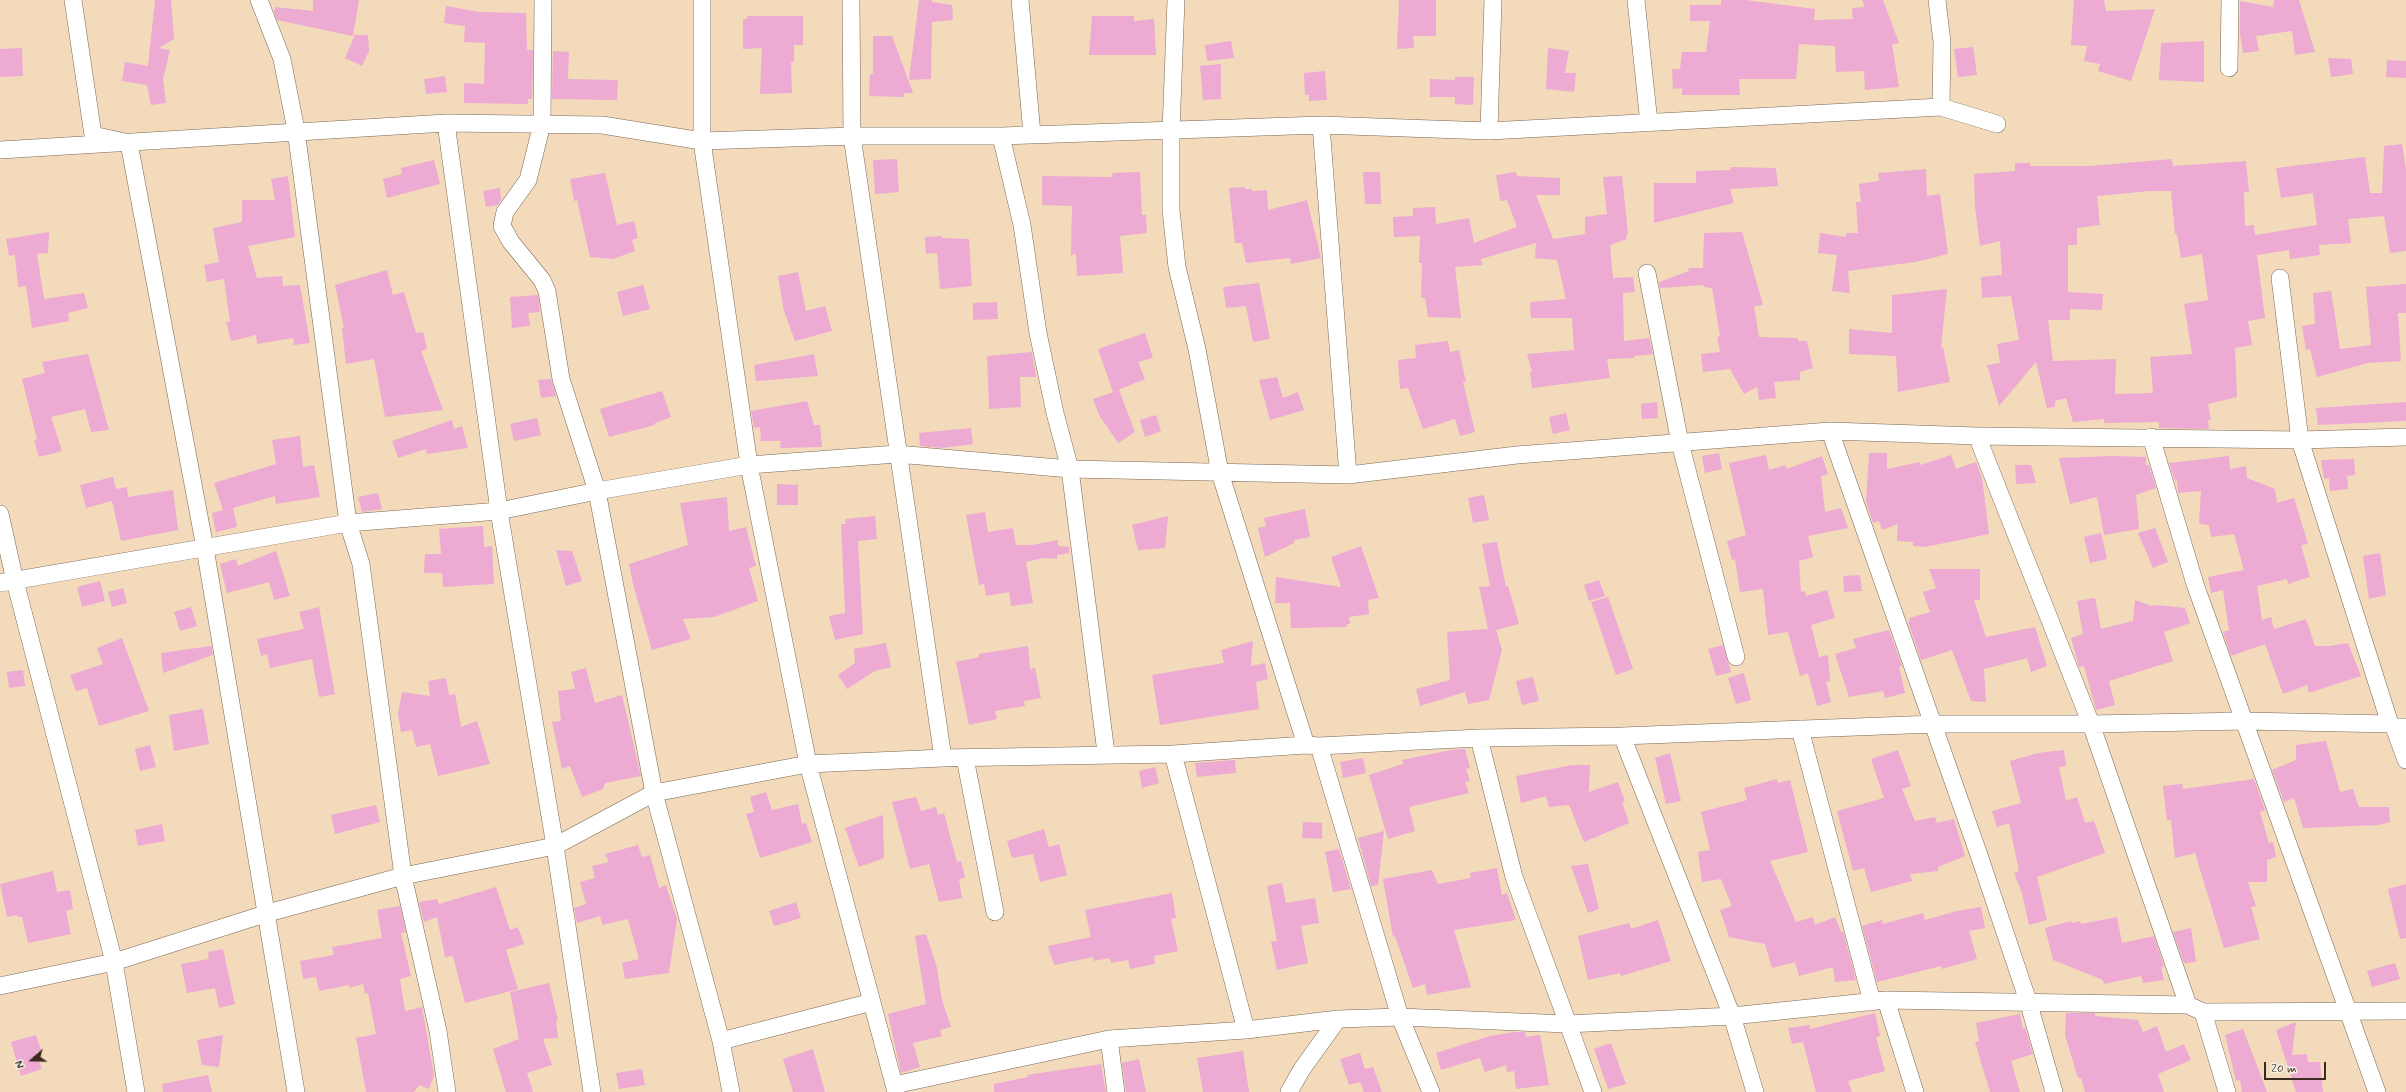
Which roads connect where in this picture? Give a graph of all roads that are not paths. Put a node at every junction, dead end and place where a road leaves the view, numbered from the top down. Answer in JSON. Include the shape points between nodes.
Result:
{"nodes":[{"id":1,"x":73,"y":0,"type":"edge"},
{"id":2,"x":259,"y":0,"type":"edge"},
{"id":3,"x":543,"y":0,"type":"edge"},
{"id":4,"x":702,"y":0,"type":"edge"},
{"id":5,"x":851,"y":0,"type":"edge"},
{"id":6,"x":1020,"y":0,"type":"edge"},
{"id":7,"x":1176,"y":0,"type":"edge"},
{"id":8,"x":1493,"y":0,"type":"edge"},
{"id":9,"x":1636,"y":0,"type":"edge"},
{"id":10,"x":1937,"y":0,"type":"edge"},
{"id":11,"x":2230,"y":0,"type":"edge"},
{"id":12,"x":2229,"y":68,"type":"dead end"},
{"id":13,"x":1941,"y":107,"type":"junction"},
{"id":14,"x":446,"y":123,"type":"junction"},
{"id":15,"x":1649,"y":123,"type":"junction"},
{"id":16,"x":542,"y":124,"type":"junction"},
{"id":17,"x":1998,"y":124,"type":"dead end"},
{"id":18,"x":1321,"y":125,"type":"junction"},
{"id":19,"x":296,"y":130,"type":"junction"},
{"id":20,"x":1171,"y":131,"type":"junction"},
{"id":21,"x":1489,"y":131,"type":"junction"},
{"id":22,"x":1032,"y":134,"type":"junction"},
{"id":23,"x":852,"y":136,"type":"junction"},
{"id":24,"x":1001,"y":136,"type":"junction"},
{"id":25,"x":702,"y":141,"type":"junction"},
{"id":26,"x":129,"y":143,"type":"junction"},
{"id":27,"x":0,"y":150,"type":"edge"},
{"id":28,"x":1647,"y":272,"type":"dead end"},
{"id":29,"x":2280,"y":278,"type":"dead end"},
{"id":30,"x":1830,"y":431,"type":"junction"},
{"id":31,"x":1977,"y":436,"type":"junction"},
{"id":32,"x":2151,"y":437,"type":"junction"},
{"id":33,"x":2406,"y":437,"type":"edge"},
{"id":34,"x":2300,"y":440,"type":"junction"},
{"id":35,"x":1680,"y":443,"type":"junction"},
{"id":36,"x":897,"y":454,"type":"junction"},
{"id":37,"x":749,"y":465,"type":"junction"},
{"id":38,"x":1070,"y":469,"type":"junction"},
{"id":39,"x":1220,"y":473,"type":"junction"},
{"id":40,"x":1348,"y":476,"type":"junction"},
{"id":41,"x":597,"y":491,"type":"junction"},
{"id":42,"x":499,"y":512,"type":"junction"},
{"id":43,"x":0,"y":514,"type":"edge"},
{"id":44,"x":348,"y":523,"type":"junction"},
{"id":45,"x":205,"y":548,"type":"junction"},
{"id":46,"x":7,"y":582,"type":"edge"},
{"id":47,"x":1736,"y":657,"type":"dead end"},
{"id":48,"x":2245,"y":721,"type":"junction"},
{"id":49,"x":1934,"y":724,"type":"junction"},
{"id":50,"x":2091,"y":724,"type":"junction"},
{"id":51,"x":2397,"y":726,"type":"edge"},
{"id":52,"x":1800,"y":729,"type":"junction"},
{"id":53,"x":1622,"y":736,"type":"junction"},
{"id":54,"x":1480,"y":738,"type":"junction"},
{"id":55,"x":1312,"y":746,"type":"junction"},
{"id":56,"x":1106,"y":753,"type":"junction"},
{"id":57,"x":1173,"y":754,"type":"junction"},
{"id":58,"x":943,"y":758,"type":"junction"},
{"id":59,"x":964,"y":758,"type":"junction"},
{"id":60,"x":2406,"y":760,"type":"edge"},
{"id":61,"x":808,"y":764,"type":"junction"},
{"id":62,"x":654,"y":793,"type":"junction"},
{"id":63,"x":554,"y":846,"type":"junction"},
{"id":64,"x":403,"y":876,"type":"junction"},
{"id":65,"x":995,"y":912,"type":"dead end"},
{"id":66,"x":268,"y":913,"type":"junction"},
{"id":67,"x":114,"y":962,"type":"junction"},
{"id":68,"x":0,"y":986,"type":"edge"},
{"id":69,"x":1879,"y":1001,"type":"junction"},
{"id":70,"x":2028,"y":1001,"type":"junction"},
{"id":71,"x":872,"y":1002,"type":"junction"},
{"id":72,"x":2196,"y":1009,"type":"junction"},
{"id":73,"x":2406,"y":1011,"type":"edge"},
{"id":74,"x":2347,"y":1012,"type":"junction"},
{"id":75,"x":1732,"y":1016,"type":"junction"},
{"id":76,"x":1400,"y":1017,"type":"junction"},
{"id":77,"x":1338,"y":1019,"type":"junction"},
{"id":78,"x":1567,"y":1024,"type":"junction"},
{"id":79,"x":1246,"y":1030,"type":"junction"},
{"id":80,"x":1109,"y":1039,"type":"junction"},
{"id":81,"x":721,"y":1042,"type":"junction"},
{"id":82,"x":895,"y":1089,"type":"edge"},
{"id":83,"x":136,"y":1092,"type":"edge"},
{"id":84,"x":296,"y":1092,"type":"edge"},
{"id":85,"x":447,"y":1092,"type":"edge"},
{"id":86,"x":592,"y":1092,"type":"edge"},
{"id":87,"x":731,"y":1092,"type":"edge"},
{"id":88,"x":1116,"y":1092,"type":"edge"},
{"id":89,"x":1289,"y":1092,"type":"edge"},
{"id":90,"x":1431,"y":1092,"type":"edge"},
{"id":91,"x":1593,"y":1092,"type":"edge"},
{"id":92,"x":1754,"y":1092,"type":"edge"},
{"id":93,"x":1915,"y":1092,"type":"edge"},
{"id":94,"x":2054,"y":1092,"type":"edge"},
{"id":95,"x":2227,"y":1092,"type":"edge"},
{"id":96,"x":2377,"y":1092,"type":"edge"}],
"edges":[{"from":1,"to":26,"type":"street","via":[[93,135]]},
{"from":2,"to":19,"type":"street","via":[[282,59]]},
{"from":3,"to":16,"type":"street"},
{"from":4,"to":25,"type":"street"},
{"from":5,"to":23,"type":"street"},
{"from":6,"to":22,"type":"street"},
{"from":7,"to":20,"type":"street"},
{"from":8,"to":21,"type":"street"},
{"from":9,"to":15,"type":"street"},
{"from":10,"to":13,"type":"street","via":[[1942,42]]},
{"from":11,"to":12,"type":"street"},
{"from":13,"to":15,"type":"street"},
{"from":13,"to":17,"type":"street"},
{"from":14,"to":16,"type":"street"},
{"from":14,"to":19,"type":"street"},
{"from":14,"to":42,"type":"street"},
{"from":15,"to":21,"type":"street"},
{"from":16,"to":25,"type":"street","via":[[602,125]]},
{"from":16,"to":41,"type":"street","via":[[528,180],[505,212],[502,226],[547,290],[561,379]]},
{"from":18,"to":20,"type":"street"},
{"from":18,"to":21,"type":"street"},
{"from":18,"to":40,"type":"street"},
{"from":19,"to":26,"type":"street"},
{"from":19,"to":44,"type":"street"},
{"from":20,"to":22,"type":"street"},
{"from":20,"to":39,"type":"street","via":[[1171,210],[1177,267],[1197,349]]},
{"from":22,"to":24,"type":"street"},
{"from":23,"to":24,"type":"street"},
{"from":23,"to":25,"type":"street"},
{"from":23,"to":36,"type":"street"},
{"from":24,"to":38,"type":"street","via":[[1022,225],[1038,333]]},
{"from":25,"to":37,"type":"street"},
{"from":26,"to":27,"type":"street"},
{"from":26,"to":45,"type":"street"},
{"from":28,"to":35,"type":"street"},
{"from":29,"to":34,"type":"street"},
{"from":30,"to":31,"type":"street"},
{"from":30,"to":35,"type":"street"},
{"from":30,"to":49,"type":"street"},
{"from":31,"to":32,"type":"street"},
{"from":31,"to":50,"type":"street"},
{"from":32,"to":34,"type":"street"},
{"from":32,"to":48,"type":"street","via":[[2195,584]]},
{"from":33,"to":34,"type":"street"},
{"from":34,"to":51,"type":"street"},
{"from":35,"to":40,"type":"street","via":[[1517,455]]},
{"from":35,"to":47,"type":"street"},
{"from":36,"to":37,"type":"street"},
{"from":36,"to":38,"type":"street"},
{"from":36,"to":58,"type":"street"},
{"from":37,"to":41,"type":"street"},
{"from":37,"to":61,"type":"street"},
{"from":38,"to":39,"type":"street"},
{"from":38,"to":56,"type":"street"},
{"from":39,"to":40,"type":"street"},
{"from":39,"to":55,"type":"street"},
{"from":41,"to":42,"type":"street"},
{"from":41,"to":62,"type":"street"},
{"from":42,"to":44,"type":"street"},
{"from":42,"to":63,"type":"street"},
{"from":43,"to":46,"type":"street"},
{"from":44,"to":45,"type":"street"},
{"from":44,"to":64,"type":"street","via":[[361,564]]},
{"from":45,"to":46,"type":"street"},
{"from":45,"to":66,"type":"street"},
{"from":46,"to":67,"type":"street"},
{"from":48,"to":50,"type":"street"},
{"from":48,"to":51,"type":"street"},
{"from":48,"to":74,"type":"street"},
{"from":49,"to":50,"type":"street"},
{"from":49,"to":52,"type":"street"},
{"from":49,"to":70,"type":"street"},
{"from":50,"to":72,"type":"street"},
{"from":51,"to":60,"type":"street"},
{"from":52,"to":53,"type":"street"},
{"from":52,"to":69,"type":"street"},
{"from":53,"to":54,"type":"street"},
{"from":53,"to":75,"type":"street"},
{"from":54,"to":55,"type":"street"},
{"from":54,"to":78,"type":"street","via":[[1514,877]]},
{"from":55,"to":57,"type":"street"},
{"from":55,"to":76,"type":"street"},
{"from":56,"to":57,"type":"street"},
{"from":56,"to":59,"type":"street"},
{"from":57,"to":79,"type":"street"},
{"from":58,"to":59,"type":"street"},
{"from":58,"to":61,"type":"street"},
{"from":59,"to":65,"type":"street"},
{"from":61,"to":62,"type":"street"},
{"from":61,"to":71,"type":"street"},
{"from":62,"to":63,"type":"street"},
{"from":62,"to":81,"type":"street"},
{"from":63,"to":64,"type":"street"},
{"from":63,"to":86,"type":"street"},
{"from":64,"to":66,"type":"street"},
{"from":64,"to":85,"type":"street","via":[[438,1031]]},
{"from":66,"to":67,"type":"street"},
{"from":66,"to":84,"type":"street"},
{"from":67,"to":68,"type":"street"},
{"from":67,"to":83,"type":"street"},
{"from":69,"to":70,"type":"street"},
{"from":69,"to":75,"type":"street"},
{"from":69,"to":93,"type":"street"},
{"from":70,"to":72,"type":"street"},
{"from":70,"to":94,"type":"street"},
{"from":71,"to":81,"type":"street"},
{"from":71,"to":82,"type":"street"},
{"from":72,"to":74,"type":"street"},
{"from":72,"to":95,"type":"street"},
{"from":73,"to":74,"type":"street"},
{"from":74,"to":96,"type":"street"},
{"from":75,"to":78,"type":"street"},
{"from":75,"to":92,"type":"street"},
{"from":76,"to":77,"type":"street"},
{"from":76,"to":78,"type":"street"},
{"from":76,"to":90,"type":"street"},
{"from":77,"to":79,"type":"street"},
{"from":77,"to":89,"type":"street","via":[[1302,1068]]},
{"from":78,"to":91,"type":"street"},
{"from":79,"to":80,"type":"street"},
{"from":80,"to":82,"type":"street"},
{"from":80,"to":88,"type":"street"},
{"from":81,"to":87,"type":"street"}]}
